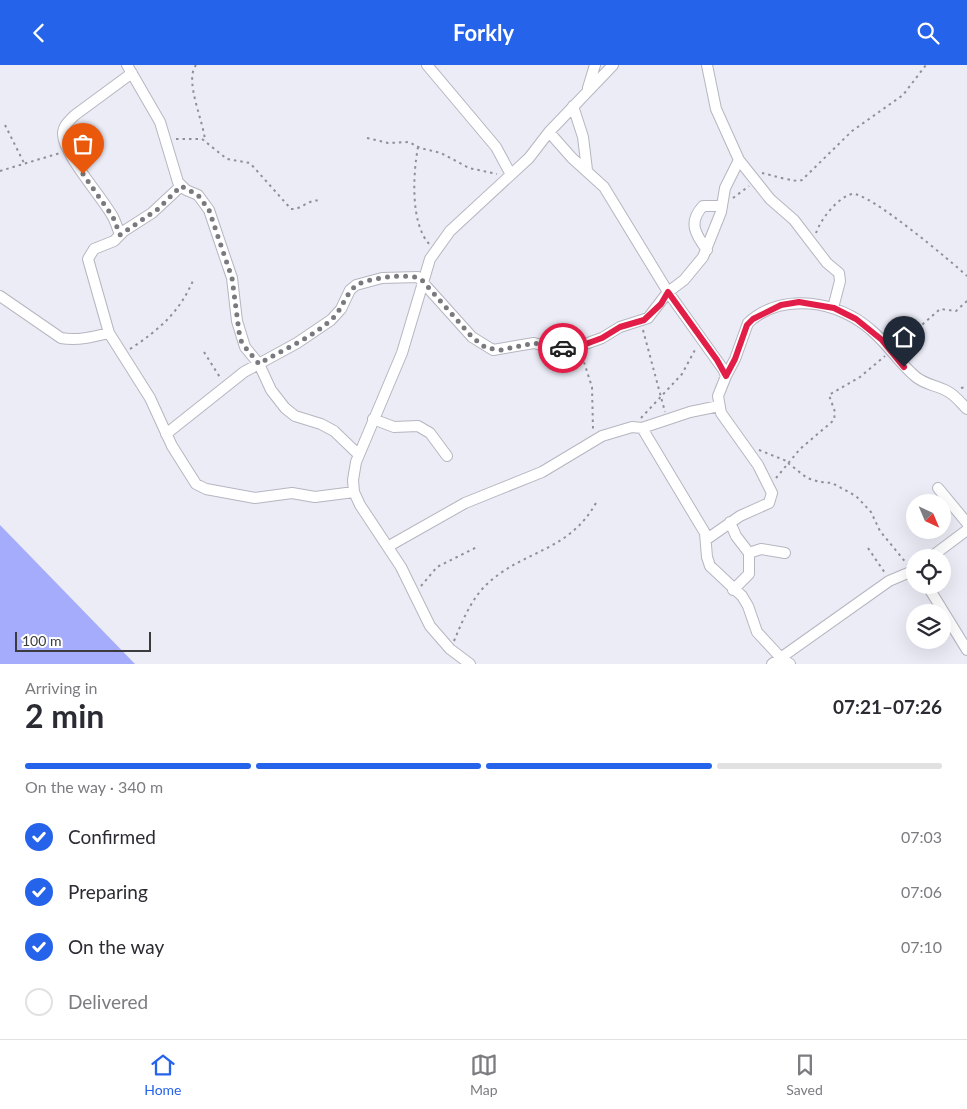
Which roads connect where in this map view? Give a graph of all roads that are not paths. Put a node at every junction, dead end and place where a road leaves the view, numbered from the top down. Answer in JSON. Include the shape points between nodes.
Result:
{"nodes":[{"id":1,"x":427,"y":65,"type":"edge"},
{"id":2,"x":595,"y":65,"type":"edge"},
{"id":3,"x":613,"y":65,"type":"edge"},
{"id":4,"x":708,"y":65,"type":"edge"},
{"id":5,"x":130,"y":69,"type":"edge"},
{"id":6,"x":586,"y":92,"type":"junction"},
{"id":7,"x":573,"y":107,"type":"junction"},
{"id":8,"x":549,"y":132,"type":"junction"},
{"id":9,"x":739,"y":160,"type":"junction"},
{"id":10,"x":587,"y":169,"type":"junction"},
{"id":11,"x":509,"y":171,"type":"junction"},
{"id":12,"x":181,"y":186,"type":"junction"},
{"id":13,"x":722,"y":205,"type":"junction"},
{"id":14,"x":120,"y":235,"type":"junction"},
{"id":15,"x":707,"y":250,"type":"junction"},
{"id":16,"x":422,"y":280,"type":"junction"},
{"id":17,"x":668,"y":292,"type":"junction"},
{"id":18,"x":0,"y":297,"type":"edge"},
{"id":19,"x":833,"y":308,"type":"junction"},
{"id":20,"x":109,"y":333,"type":"junction"},
{"id":21,"x":259,"y":364,"type":"junction"},
{"id":22,"x":726,"y":376,"type":"junction"},
{"id":23,"x":719,"y":406,"type":"junction"},
{"id":24,"x":967,"y":409,"type":"edge"},
{"id":25,"x":373,"y":419,"type":"junction"},
{"id":26,"x":637,"y":427,"type":"junction"},
{"id":27,"x":166,"y":434,"type":"junction"},
{"id":28,"x":359,"y":455,"type":"junction"},
{"id":29,"x":447,"y":455,"type":"dead end"},
{"id":30,"x":938,"y":488,"type":"dead end"},
{"id":31,"x":354,"y":492,"type":"junction"},
{"id":32,"x":730,"y":523,"type":"junction"},
{"id":33,"x":967,"y":523,"type":"edge"},
{"id":34,"x":967,"y":530,"type":"edge"},
{"id":35,"x":707,"y":539,"type":"junction"},
{"id":36,"x":389,"y":546,"type":"junction"},
{"id":37,"x":942,"y":549,"type":"edge"},
{"id":38,"x":749,"y":553,"type":"junction"},
{"id":39,"x":784,"y":553,"type":"dead end"},
{"id":40,"x":906,"y":574,"type":"edge"},
{"id":41,"x":733,"y":590,"type":"junction"},
{"id":42,"x":933,"y":594,"type":"edge"},
{"id":43,"x":967,"y":650,"type":"edge"},
{"id":44,"x":776,"y":661,"type":"edge"},
{"id":45,"x":470,"y":664,"type":"edge"},
{"id":46,"x":790,"y":664,"type":"edge"}],
"edges":[{"from":1,"to":11,"type":"street","via":[[496,147]]},
{"from":2,"to":6,"type":"street"},
{"from":3,"to":6,"type":"street"},
{"from":4,"to":9,"type":"street","via":[[716,109]]},
{"from":5,"to":12,"type":"street","via":[[156,114]]},
{"from":5,"to":14,"type":"street","via":[[66,123],[63,136],[83,174],[113,217]]},
{"from":6,"to":7,"type":"street"},
{"from":7,"to":8,"type":"street"},
{"from":7,"to":10,"type":"street","via":[[583,137]]},
{"from":8,"to":10,"type":"street","via":[[572,158]]},
{"from":8,"to":11,"type":"street","via":[[529,158]]},
{"from":9,"to":13,"type":"street","via":[[725,188]]},
{"from":9,"to":19,"type":"street","via":[[839,274]]},
{"from":10,"to":17,"type":"street","via":[[604,187]]},
{"from":11,"to":16,"type":"street","via":[[486,199],[450,231],[435,251]]},
{"from":12,"to":14,"type":"street","via":[[158,209]]},
{"from":12,"to":21,"type":"street","via":[[198,195],[209,210],[232,278],[240,339]]},
{"from":13,"to":15,"type":"street"},
{"from":13,"to":15,"type":"street","via":[[703,207],[695,215],[694,225]]},
{"from":14,"to":20,"type":"street","via":[[94,249],[88,257]]},
{"from":15,"to":17,"type":"street","via":[[684,280]]},
{"from":16,"to":17,"type":"street","via":[[472,337],[486,348],[501,350],[534,343],[552,348],[577,347],[644,320]]},
{"from":16,"to":21,"type":"street","via":[[412,275],[360,283],[350,291],[345,304],[331,320]]},
{"from":16,"to":25,"type":"street","via":[[402,353]]},
{"from":17,"to":22,"type":"street"},
{"from":18,"to":20,"type":"street","via":[[60,338],[88,338]]},
{"from":19,"to":22,"type":"street","via":[[791,303],[753,319],[746,326]]},
{"from":19,"to":24,"type":"street","via":[[869,328],[916,377],[927,385],[950,392]]},
{"from":20,"to":27,"type":"street","via":[[150,398]]},
{"from":21,"to":27,"type":"street","via":[[244,372]]},
{"from":21,"to":28,"type":"street","via":[[284,408],[295,416],[334,431]]},
{"from":22,"to":23,"type":"street","via":[[718,396]]},
{"from":23,"to":26,"type":"street"},
{"from":23,"to":32,"type":"street","via":[[725,422],[758,465],[772,493],[769,503]]},
{"from":25,"to":28,"type":"street"},
{"from":25,"to":29,"type":"street","via":[[394,427],[418,426],[430,433]]},
{"from":26,"to":35,"type":"street"},
{"from":26,"to":36,"type":"street","via":[[594,440],[542,472],[465,503]]},
{"from":27,"to":31,"type":"street","via":[[196,484],[206,489],[256,498],[292,493],[315,497]]},
{"from":28,"to":31,"type":"street","via":[[354,470]]},
{"from":30,"to":33,"type":"street"},
{"from":31,"to":36,"type":"street"},
{"from":32,"to":35,"type":"street"},
{"from":32,"to":38,"type":"street"},
{"from":34,"to":37,"type":"street"},
{"from":35,"to":41,"type":"street","via":[[710,567]]},
{"from":36,"to":45,"type":"street","via":[[430,626],[450,649]]},
{"from":38,"to":39,"type":"street","via":[[761,549]]},
{"from":38,"to":41,"type":"street","via":[[749,574]]},
{"from":40,"to":44,"type":"street","via":[[889,581]]},
{"from":41,"to":44,"type":"street","via":[[742,596],[757,632]]},
{"from":42,"to":43,"type":"street"},
{"from":44,"to":46,"type":"street"}]}
